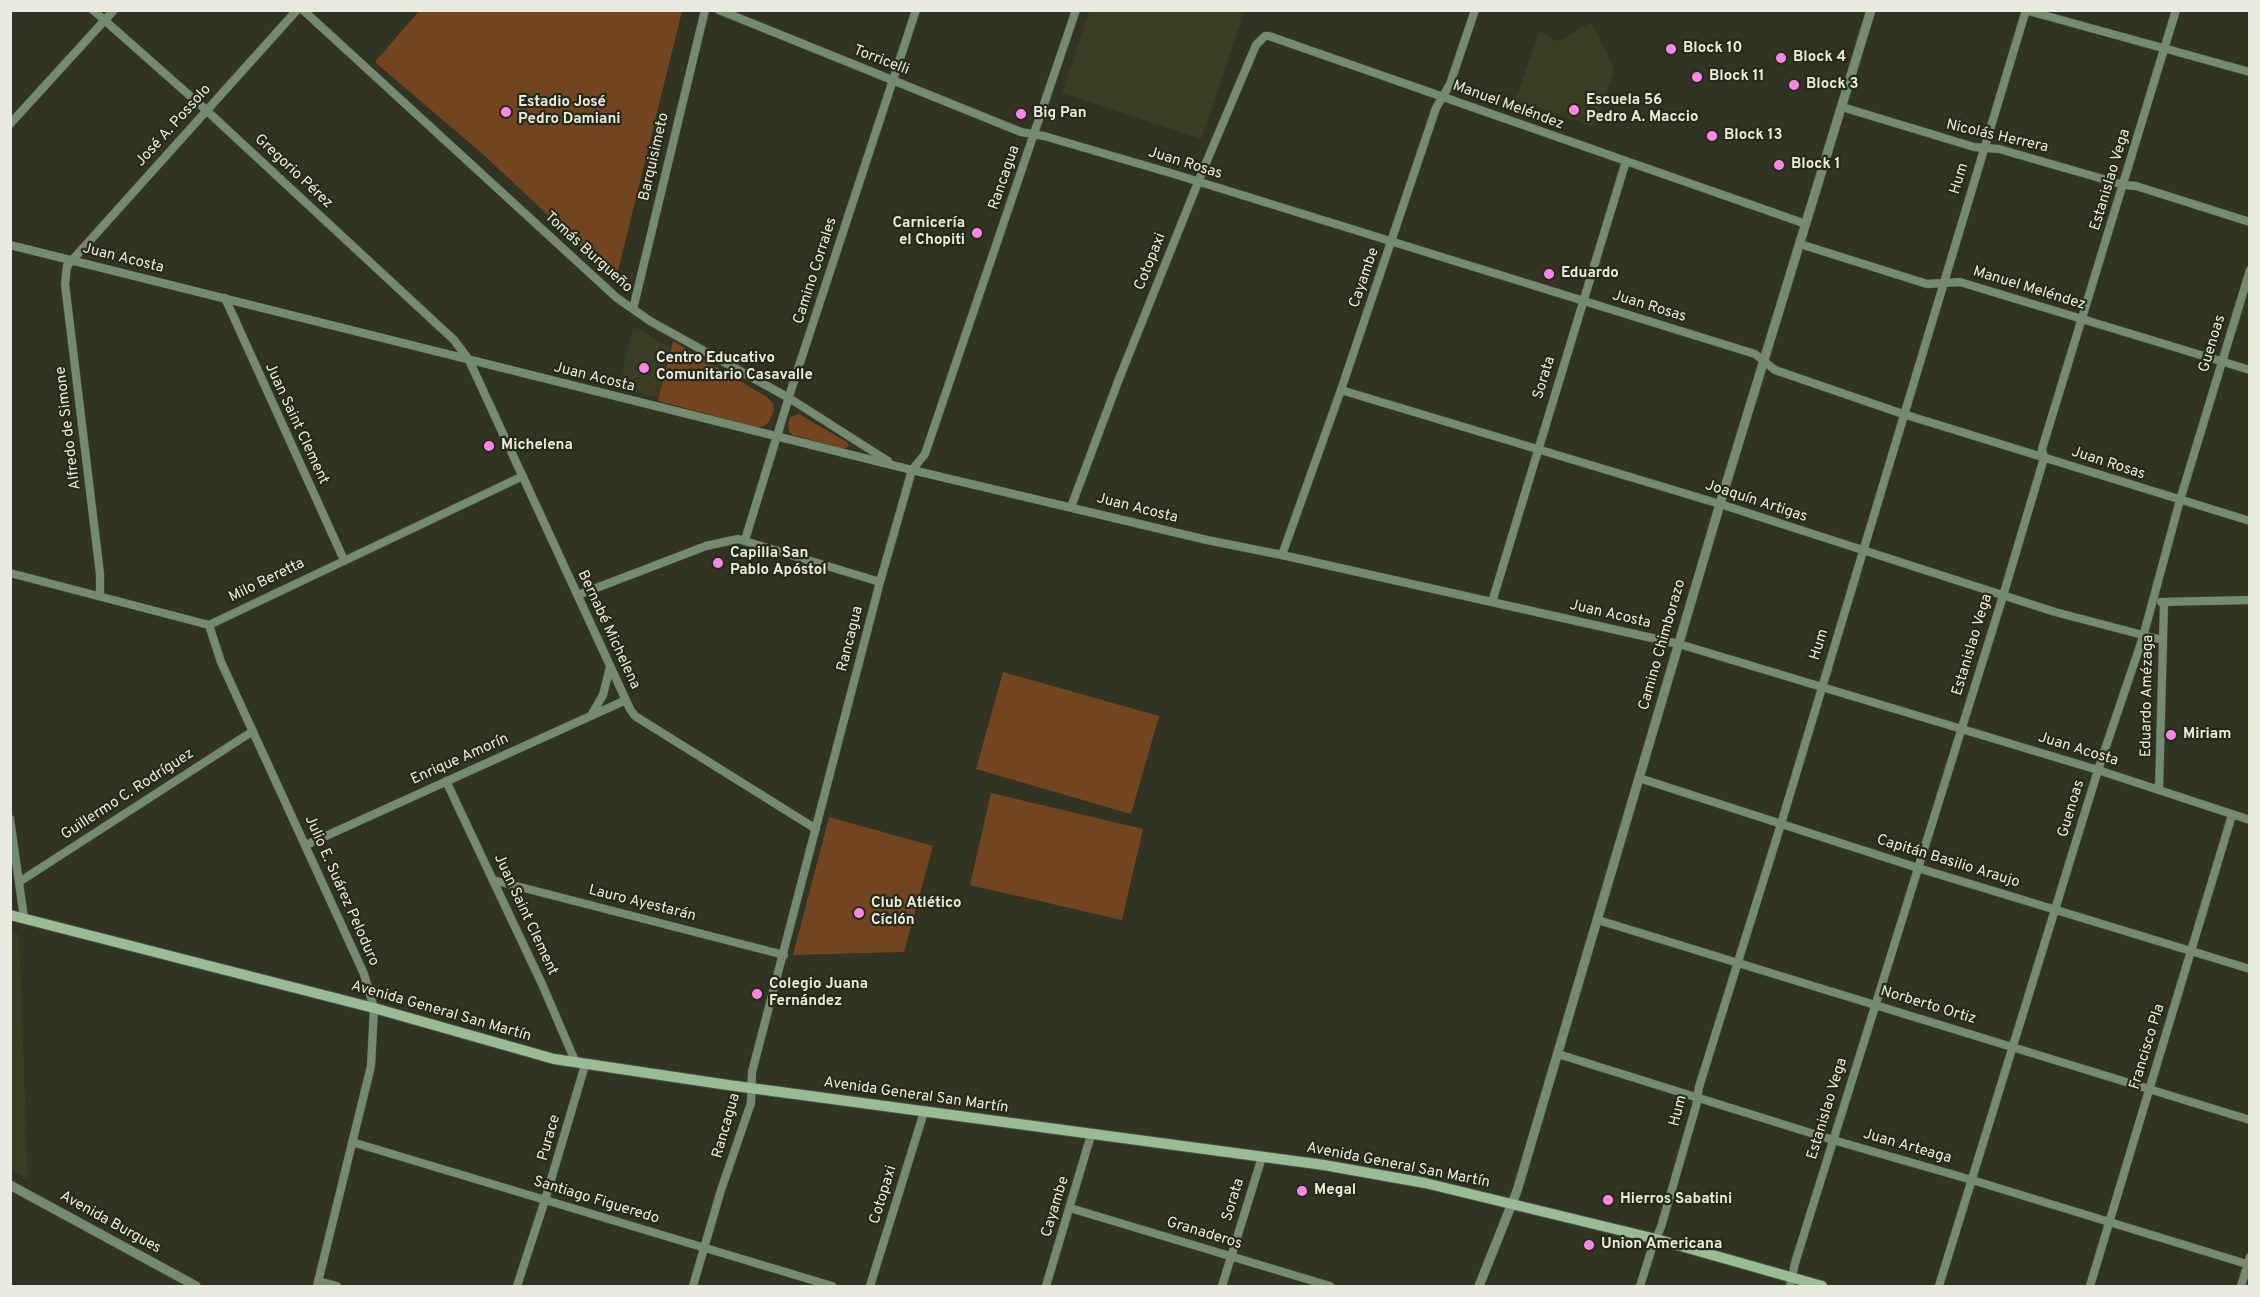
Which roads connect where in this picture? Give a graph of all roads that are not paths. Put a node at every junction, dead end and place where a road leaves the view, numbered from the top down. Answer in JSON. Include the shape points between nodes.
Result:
{"nodes":[{"id":1,"x":93,"y":10,"type":"edge"},
{"id":2,"x":114,"y":10,"type":"edge"},
{"id":3,"x":297,"y":10,"type":"edge"},
{"id":4,"x":303,"y":10,"type":"edge"},
{"id":5,"x":705,"y":10,"type":"edge"},
{"id":6,"x":718,"y":10,"type":"edge"},
{"id":7,"x":916,"y":10,"type":"edge"},
{"id":8,"x":1076,"y":10,"type":"edge"},
{"id":9,"x":1475,"y":10,"type":"edge"},
{"id":10,"x":1871,"y":10,"type":"edge"},
{"id":11,"x":2026,"y":10,"type":"edge"},
{"id":12,"x":2176,"y":10,"type":"edge"},
{"id":13,"x":105,"y":21,"type":"junction"},
{"id":14,"x":1269,"y":36,"type":"joint"},
{"id":15,"x":2166,"y":49,"type":"junction"},
{"id":16,"x":2250,"y":72,"type":"edge"},
{"id":17,"x":893,"y":80,"type":"junction"},
{"id":18,"x":1443,"y":97,"type":"junction"},
{"id":19,"x":1842,"y":108,"type":"junction"},
{"id":20,"x":206,"y":110,"type":"junction"},
{"id":21,"x":10,"y":124,"type":"edge"},
{"id":22,"x":1034,"y":135,"type":"junction"},
{"id":23,"x":1984,"y":148,"type":"junction"},
{"id":24,"x":1626,"y":161,"type":"junction"},
{"id":25,"x":1198,"y":182,"type":"junction"},
{"id":26,"x":2124,"y":185,"type":"junction"},
{"id":27,"x":2250,"y":222,"type":"edge"},
{"id":28,"x":1806,"y":224,"type":"junction"},
{"id":29,"x":1392,"y":242,"type":"junction"},
{"id":30,"x":1800,"y":244,"type":"junction"},
{"id":31,"x":10,"y":245,"type":"edge"},
{"id":32,"x":70,"y":260,"type":"junction"},
{"id":33,"x":2250,"y":270,"type":"edge"},
{"id":34,"x":1942,"y":283,"type":"junction"},
{"id":35,"x":225,"y":298,"type":"junction"},
{"id":36,"x":1582,"y":300,"type":"junction"},
{"id":37,"x":633,"y":309,"type":"junction"},
{"id":38,"x":2081,"y":319,"type":"junction"},
{"id":39,"x":469,"y":360,"type":"junction"},
{"id":40,"x":1764,"y":360,"type":"junction"},
{"id":41,"x":2222,"y":362,"type":"junction"},
{"id":42,"x":2250,"y":370,"type":"edge"},
{"id":43,"x":1341,"y":390,"type":"junction"},
{"id":44,"x":789,"y":398,"type":"junction"},
{"id":45,"x":1903,"y":414,"type":"junction"},
{"id":46,"x":777,"y":438,"type":"junction"},
{"id":47,"x":1538,"y":448,"type":"junction"},
{"id":48,"x":2044,"y":458,"type":"junction"},
{"id":49,"x":893,"y":465,"type":"junction"},
{"id":50,"x":912,"y":470,"type":"junction"},
{"id":51,"x":523,"y":476,"type":"junction"},
{"id":52,"x":2180,"y":500,"type":"junction"},
{"id":53,"x":1720,"y":504,"type":"junction"},
{"id":54,"x":1071,"y":507,"type":"junction"},
{"id":55,"x":2250,"y":521,"type":"edge"},
{"id":56,"x":745,"y":540,"type":"junction"},
{"id":57,"x":1862,"y":551,"type":"junction"},
{"id":58,"x":1282,"y":555,"type":"junction"},
{"id":59,"x":344,"y":560,"type":"junction"},
{"id":60,"x":10,"y":573,"type":"edge"},
{"id":61,"x":880,"y":582,"type":"junction"},
{"id":62,"x":578,"y":595,"type":"junction"},
{"id":63,"x":100,"y":596,"type":"junction"},
{"id":64,"x":2003,"y":596,"type":"junction"},
{"id":65,"x":2250,"y":600,"type":"edge"},
{"id":66,"x":1492,"y":602,"type":"junction"},
{"id":67,"x":2153,"y":602,"type":"junction"},
{"id":68,"x":2164,"y":602,"type":"junction"},
{"id":69,"x":209,"y":625,"type":"junction"},
{"id":70,"x":2143,"y":637,"type":"junction"},
{"id":71,"x":2162,"y":640,"type":"junction"},
{"id":72,"x":1679,"y":644,"type":"junction"},
{"id":73,"x":610,"y":665,"type":"junction"},
{"id":74,"x":1822,"y":686,"type":"junction"},
{"id":75,"x":626,"y":699,"type":"junction"},
{"id":76,"x":591,"y":715,"type":"junction"},
{"id":77,"x":1962,"y":728,"type":"junction"},
{"id":78,"x":253,"y":731,"type":"junction"},
{"id":79,"x":2098,"y":770,"type":"junction"},
{"id":80,"x":1639,"y":778,"type":"junction"},
{"id":81,"x":446,"y":780,"type":"junction"},
{"id":82,"x":2159,"y":790,"type":"junction"},
{"id":83,"x":2232,"y":815,"type":"junction"},
{"id":84,"x":10,"y":819,"type":"edge"},
{"id":85,"x":2250,"y":820,"type":"edge"},
{"id":86,"x":1781,"y":824,"type":"junction"},
{"id":87,"x":816,"y":829,"type":"junction"},
{"id":88,"x":306,"y":845,"type":"junction"},
{"id":89,"x":1918,"y":868,"type":"junction"},
{"id":90,"x":493,"y":880,"type":"junction"},
{"id":91,"x":19,"y":882,"type":"junction"},
{"id":92,"x":2056,"y":909,"type":"junction"},
{"id":93,"x":10,"y":915,"type":"edge"},
{"id":94,"x":24,"y":918,"type":"junction"},
{"id":95,"x":1598,"y":920,"type":"junction"},
{"id":96,"x":2191,"y":951,"type":"junction"},
{"id":97,"x":784,"y":955,"type":"junction"},
{"id":98,"x":1738,"y":963,"type":"junction"},
{"id":99,"x":2250,"y":969,"type":"edge"},
{"id":100,"x":1875,"y":1004,"type":"junction"},
{"id":101,"x":374,"y":1008,"type":"junction"},
{"id":102,"x":2014,"y":1046,"type":"junction"},
{"id":103,"x":1558,"y":1054,"type":"junction"},
{"id":104,"x":580,"y":1064,"type":"junction"},
{"id":105,"x":751,"y":1088,"type":"junction"},
{"id":106,"x":2150,"y":1089,"type":"junction"},
{"id":107,"x":1697,"y":1097,"type":"junction"},
{"id":108,"x":924,"y":1112,"type":"junction"},
{"id":109,"x":2250,"y":1120,"type":"edge"},
{"id":110,"x":1091,"y":1135,"type":"junction"},
{"id":111,"x":1833,"y":1140,"type":"junction"},
{"id":112,"x":352,"y":1142,"type":"junction"},
{"id":113,"x":1262,"y":1157,"type":"junction"},
{"id":114,"x":1972,"y":1180,"type":"junction"},
{"id":115,"x":10,"y":1185,"type":"edge"},
{"id":116,"x":545,"y":1200,"type":"junction"},
{"id":117,"x":1512,"y":1203,"type":"junction"},
{"id":118,"x":1070,"y":1208,"type":"junction"},
{"id":119,"x":2109,"y":1222,"type":"junction"},
{"id":120,"x":1656,"y":1239,"type":"junction"},
{"id":121,"x":704,"y":1248,"type":"junction"},
{"id":122,"x":1231,"y":1257,"type":"junction"},
{"id":123,"x":2249,"y":1262,"type":"edge"},
{"id":124,"x":1791,"y":1282,"type":"edge"},
{"id":125,"x":318,"y":1284,"type":"edge"},
{"id":126,"x":196,"y":1287,"type":"edge"},
{"id":127,"x":337,"y":1287,"type":"edge"},
{"id":128,"x":517,"y":1287,"type":"edge"},
{"id":129,"x":693,"y":1287,"type":"edge"},
{"id":130,"x":832,"y":1287,"type":"edge"},
{"id":131,"x":870,"y":1287,"type":"edge"},
{"id":132,"x":1046,"y":1287,"type":"edge"},
{"id":133,"x":1222,"y":1287,"type":"edge"},
{"id":134,"x":1330,"y":1287,"type":"edge"},
{"id":135,"x":1479,"y":1287,"type":"edge"},
{"id":136,"x":1640,"y":1287,"type":"edge"},
{"id":137,"x":1822,"y":1287,"type":"edge"},
{"id":138,"x":1939,"y":1287,"type":"edge"},
{"id":139,"x":2090,"y":1287,"type":"edge"},
{"id":140,"x":2241,"y":1287,"type":"edge"}],
"edges":[{"from":1,"to":13,"type":"street","name":"Gregorio Pérez"},
{"from":2,"to":13,"type":"street"},
{"from":3,"to":20,"type":"street","name":"José A. Possolo"},
{"from":4,"to":37,"type":"street","name":"Tomás Burgueño","via":[[616,298]]},
{"from":5,"to":37,"type":"street","name":"Barquisimeto"},
{"from":6,"to":17,"type":"street","name":"Torricelli"},
{"from":7,"to":17,"type":"street","name":"Camino Corrales"},
{"from":8,"to":22,"type":"street","name":"Rancagua"},
{"from":9,"to":18,"type":"street","name":"Cayambe"},
{"from":10,"to":19,"type":"street","name":"Camino Chimborazo"},
{"from":11,"to":15,"type":"street"},
{"from":11,"to":23,"type":"street","name":"Hum"},
{"from":12,"to":15,"type":"street","name":"Estanislao Vega"},
{"from":13,"to":20,"type":"street","name":"Gregorio Pérez"},
{"from":13,"to":21,"type":"street"},
{"from":14,"to":18,"type":"street","name":"Manuel Meléndez"},
{"from":14,"to":25,"type":"street","name":"Cotopaxi","via":[[1256,45]]},
{"from":15,"to":16,"type":"street"},
{"from":15,"to":26,"type":"street","name":"Estanislao Vega"},
{"from":17,"to":22,"type":"street","name":"Torricelli"},
{"from":17,"to":44,"type":"street","name":"Camino Corrales"},
{"from":18,"to":24,"type":"street","name":"Manuel Meléndez"},
{"from":18,"to":29,"type":"street","name":"Cayambe"},
{"from":19,"to":23,"type":"street","name":"Nicolás Herrera"},
{"from":19,"to":28,"type":"street","name":"Camino Chimborazo"},
{"from":20,"to":32,"type":"street","name":"José A. Possolo"},
{"from":20,"to":39,"type":"street","name":"Gregorio Pérez","via":[[454,340]]},
{"from":22,"to":25,"type":"street","name":"Juan Rosas"},
{"from":22,"to":50,"type":"street","name":"Rancagua","via":[[925,454]]},
{"from":23,"to":26,"type":"street","name":"Nicolás Herrera"},
{"from":23,"to":34,"type":"street","name":"Hum"},
{"from":24,"to":28,"type":"street","name":"Manuel Meléndez"},
{"from":24,"to":36,"type":"street","name":"Sorata"},
{"from":25,"to":29,"type":"street","name":"Juan Rosas"},
{"from":25,"to":54,"type":"street","name":"Cotopaxi"},
{"from":26,"to":27,"type":"street","name":"Nicolás Herrera"},
{"from":26,"to":38,"type":"street","name":"Estanislao Vega"},
{"from":28,"to":30,"type":"street","name":"Camino Chimborazo"},
{"from":29,"to":36,"type":"street","name":"Juan Rosas"},
{"from":29,"to":43,"type":"street","name":"Cayambe"},
{"from":30,"to":34,"type":"street","name":"Manuel Meléndez","via":[[1927,284]]},
{"from":30,"to":40,"type":"street","name":"Camino Chimborazo"},
{"from":31,"to":32,"type":"street","name":"Juan Acosta"},
{"from":32,"to":35,"type":"street","name":"Juan Acosta"},
{"from":32,"to":63,"type":"street","name":"Alfredo de Simone","via":[[65,284]]},
{"from":33,"to":41,"type":"street","name":"Guenoas"},
{"from":34,"to":38,"type":"street","name":"Manuel Meléndez","via":[[1960,282]]},
{"from":34,"to":45,"type":"street","name":"Hum"},
{"from":35,"to":39,"type":"street","name":"Juan Acosta"},
{"from":35,"to":59,"type":"street","name":"Juan Saint Clement"},
{"from":36,"to":40,"type":"street","name":"Juan Rosas"},
{"from":36,"to":47,"type":"street","name":"Sorata"},
{"from":37,"to":44,"type":"street","name":"Tomás Burgueño"},
{"from":38,"to":41,"type":"street","name":"Manuel Meléndez"},
{"from":38,"to":48,"type":"street","name":"Estanislao Vega","via":[[2042,449]]},
{"from":39,"to":46,"type":"street","name":"Juan Acosta"},
{"from":39,"to":51,"type":"street","name":"Bernabé Michelena"},
{"from":40,"to":45,"type":"street","name":"Juan Rosas","via":[[1775,370]]},
{"from":40,"to":53,"type":"street","name":"Camino Chimborazo"},
{"from":41,"to":42,"type":"street","name":"Manuel Meléndez"},
{"from":41,"to":52,"type":"street","name":"Guenoas"},
{"from":43,"to":47,"type":"street","name":"Joaquín Artigas"},
{"from":43,"to":58,"type":"street","name":"Cayambe"},
{"from":44,"to":46,"type":"street","name":"Camino Corrales"},
{"from":44,"to":49,"type":"street","name":"Tomás Burgueño"},
{"from":45,"to":48,"type":"street","name":"Juan Rosas"},
{"from":45,"to":57,"type":"street","name":"Hum"},
{"from":46,"to":49,"type":"street","name":"Juan Acosta"},
{"from":46,"to":56,"type":"street","name":"Camino Corrales"},
{"from":47,"to":53,"type":"street","name":"Joaquín Artigas"},
{"from":47,"to":66,"type":"street","name":"Sorata"},
{"from":48,"to":52,"type":"street","name":"Juan Rosas"},
{"from":48,"to":64,"type":"street","name":"Estanislao Vega"},
{"from":49,"to":50,"type":"street","name":"Juan Acosta"},
{"from":50,"to":54,"type":"street","name":"Juan Acosta"},
{"from":50,"to":61,"type":"street","name":"Rancagua"},
{"from":51,"to":59,"type":"street","name":"Milo Beretta"},
{"from":51,"to":62,"type":"street","name":"Bernabé Michelena"},
{"from":52,"to":55,"type":"street","name":"Juan Rosas"},
{"from":52,"to":67,"type":"street","name":"Guenoas"},
{"from":53,"to":57,"type":"street","name":"Joaquín Artigas"},
{"from":53,"to":72,"type":"street","name":"Camino Chimborazo"},
{"from":54,"to":58,"type":"street","name":"Juan Acosta"},
{"from":56,"to":61,"type":"street"},
{"from":56,"to":62,"type":"street","via":[[706,546]]},
{"from":57,"to":64,"type":"street","name":"Joaquín Artigas"},
{"from":57,"to":74,"type":"street","name":"Hum"},
{"from":58,"to":66,"type":"street","name":"Juan Acosta"},
{"from":59,"to":69,"type":"street","name":"Milo Beretta"},
{"from":60,"to":63,"type":"street"},
{"from":61,"to":87,"type":"street","name":"Rancagua"},
{"from":62,"to":73,"type":"street","name":"Bernabé Michelena"},
{"from":63,"to":69,"type":"street"},
{"from":64,"to":70,"type":"street","name":"Joaquín Artigas"},
{"from":64,"to":77,"type":"street","name":"Estanislao Vega"},
{"from":65,"to":68,"type":"street"},
{"from":66,"to":72,"type":"street","name":"Juan Acosta"},
{"from":67,"to":68,"type":"street"},
{"from":67,"to":70,"type":"street","name":"Guenoas"},
{"from":68,"to":71,"type":"street","name":"Eduardo Amézaga"},
{"from":69,"to":78,"type":"street","name":"Julio E. Suárez Peloduro"},
{"from":70,"to":71,"type":"street","name":"Joaquín Artigas"},
{"from":70,"to":79,"type":"street","name":"Guenoas"},
{"from":71,"to":82,"type":"street","name":"Eduardo Amézaga"},
{"from":72,"to":74,"type":"street","name":"Juan Acosta"},
{"from":72,"to":80,"type":"street","name":"Camino Chimborazo"},
{"from":73,"to":75,"type":"street","name":"Bernabé Michelena"},
{"from":73,"to":76,"type":"street","via":[[603,695]]},
{"from":74,"to":77,"type":"street","name":"Juan Acosta"},
{"from":74,"to":86,"type":"street","name":"Hum"},
{"from":75,"to":76,"type":"street","name":"Enrique Amorín"},
{"from":75,"to":87,"type":"street","name":"Bernabé Michelena","via":[[641,721]]},
{"from":76,"to":81,"type":"street","name":"Enrique Amorín"},
{"from":77,"to":79,"type":"street","name":"Juan Acosta"},
{"from":77,"to":89,"type":"street","name":"Estanislao Vega"},
{"from":78,"to":88,"type":"street","name":"Julio E. Suárez Peloduro"},
{"from":78,"to":91,"type":"street","name":"Guillermo C. Rodríguez"},
{"from":79,"to":82,"type":"street","name":"Juan Acosta"},
{"from":79,"to":92,"type":"street","name":"Guenoas"},
{"from":80,"to":86,"type":"street","name":"Capitán Basilio Araujo"},
{"from":80,"to":95,"type":"street","name":"Camino Chimborazo"},
{"from":81,"to":88,"type":"street","name":"Enrique Amorín"},
{"from":81,"to":90,"type":"street","name":"Juan Saint Clement"},
{"from":82,"to":83,"type":"street","name":"Juan Acosta"},
{"from":83,"to":85,"type":"street","name":"Juan Acosta"},
{"from":83,"to":96,"type":"street","name":"Francisco Pla"},
{"from":84,"to":91,"type":"street"},
{"from":86,"to":89,"type":"street","name":"Capitán Basilio Araujo"},
{"from":86,"to":98,"type":"street","name":"Hum"},
{"from":87,"to":97,"type":"street","name":"Rancagua"},
{"from":88,"to":101,"type":"street","name":"Julio E. Suárez Peloduro","via":[[364,974]]},
{"from":89,"to":92,"type":"street","name":"Capitán Basilio Araujo"},
{"from":89,"to":100,"type":"street","name":"Estanislao Vega"},
{"from":90,"to":97,"type":"street","name":"Lauro Ayestarán"},
{"from":90,"to":104,"type":"street","name":"Juan Saint Clement"},
{"from":91,"to":94,"type":"street"},
{"from":92,"to":96,"type":"street","name":"Capitán Basilio Araujo"},
{"from":92,"to":102,"type":"street","name":"Guenoas"},
{"from":93,"to":94,"type":"main road","name":"Avenida General San Martín"},
{"from":94,"to":101,"type":"main road","name":"Avenida General San Martín"},
{"from":95,"to":98,"type":"street","name":"Norberto Ortiz"},
{"from":95,"to":103,"type":"street","name":"Camino Chimborazo"},
{"from":96,"to":99,"type":"street","name":"Capitán Basilio Araujo"},
{"from":96,"to":106,"type":"street","name":"Francisco Pla"},
{"from":97,"to":105,"type":"street","name":"Rancagua"},
{"from":98,"to":100,"type":"street","name":"Norberto Ortiz"},
{"from":98,"to":107,"type":"street","name":"Hum"},
{"from":100,"to":102,"type":"street","name":"Norberto Ortiz"},
{"from":100,"to":111,"type":"street","name":"Estanislao Vega"},
{"from":101,"to":104,"type":"main road","name":"Avenida General San Martín"},
{"from":101,"to":112,"type":"street","name":"Julio E. Suárez Peloduro","via":[[371,1066]]},
{"from":102,"to":106,"type":"street","name":"Norberto Ortiz"},
{"from":102,"to":114,"type":"street","name":"Guenoas"},
{"from":103,"to":107,"type":"street","name":"Juan Arteaga"},
{"from":103,"to":117,"type":"street","name":"Camino Chimborazo"},
{"from":104,"to":105,"type":"main road","name":"Avenida General San Martín"},
{"from":104,"to":116,"type":"street","name":"Purace"},
{"from":105,"to":108,"type":"main road","name":"Avenida General San Martín"},
{"from":105,"to":121,"type":"street","name":"Rancagua","via":[[751,1103]]},
{"from":106,"to":109,"type":"street","name":"Norberto Ortiz"},
{"from":106,"to":119,"type":"street","name":"Francisco Pla"},
{"from":107,"to":111,"type":"street","name":"Juan Arteaga"},
{"from":107,"to":120,"type":"street","name":"Hum"},
{"from":108,"to":110,"type":"main road","name":"Avenida General San Martín"},
{"from":108,"to":131,"type":"street","name":"Cotopaxi"},
{"from":110,"to":113,"type":"main road","name":"Avenida General San Martín"},
{"from":110,"to":118,"type":"street","name":"Cayambe"},
{"from":111,"to":114,"type":"street","name":"Juan Arteaga"},
{"from":111,"to":124,"type":"street","name":"Estanislao Vega"},
{"from":112,"to":116,"type":"street","name":"Santiago Figueredo"},
{"from":112,"to":125,"type":"street","name":"Julio E. Suárez Peloduro"},
{"from":113,"to":117,"type":"main road","name":"Avenida General San Martín","via":[[1425,1183]]},
{"from":113,"to":122,"type":"street","name":"Sorata"},
{"from":114,"to":119,"type":"street","name":"Juan Arteaga"},
{"from":114,"to":138,"type":"street","name":"Guenoas"},
{"from":115,"to":126,"type":"street","name":"Avenida Burgues"},
{"from":116,"to":121,"type":"street","name":"Santiago Figueredo"},
{"from":116,"to":128,"type":"street","name":"Purace"},
{"from":117,"to":120,"type":"main road","name":"Avenida General San Martín"},
{"from":117,"to":135,"type":"street","name":"Camino Chimborazo"},
{"from":118,"to":122,"type":"street","name":"Granaderos"},
{"from":118,"to":132,"type":"street","name":"Cayambe"},
{"from":119,"to":123,"type":"street","name":"Juan Arteaga"},
{"from":119,"to":139,"type":"street","name":"Francisco Pla"},
{"from":120,"to":124,"type":"main road","name":"Avenida General San Martín"},
{"from":120,"to":136,"type":"street","name":"Hum"},
{"from":121,"to":129,"type":"street","name":"Rancagua"},
{"from":121,"to":130,"type":"street","name":"Santiago Figueredo"},
{"from":122,"to":133,"type":"street","name":"Sorata"},
{"from":122,"to":134,"type":"street","name":"Granaderos"},
{"from":123,"to":140,"type":"street"},
{"from":124,"to":137,"type":"main road","name":"Avenida General San Martín"},
{"from":125,"to":127,"type":"street"}]}
